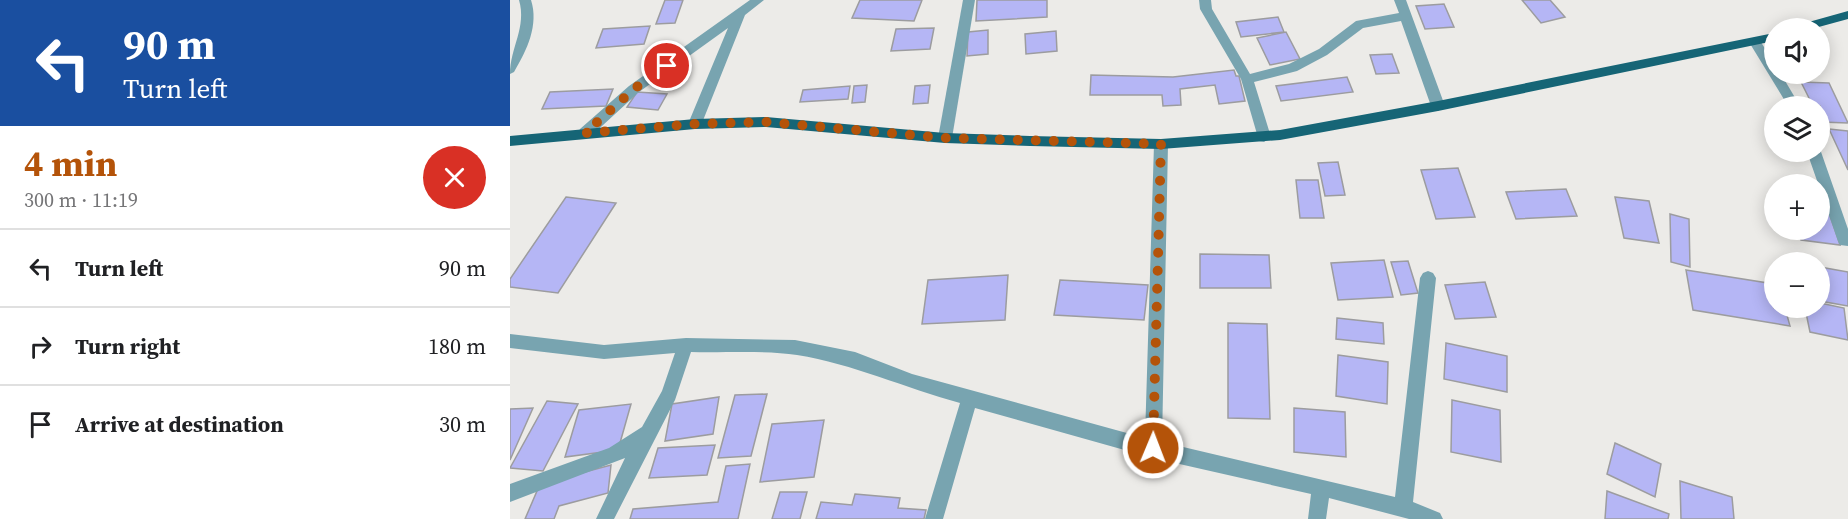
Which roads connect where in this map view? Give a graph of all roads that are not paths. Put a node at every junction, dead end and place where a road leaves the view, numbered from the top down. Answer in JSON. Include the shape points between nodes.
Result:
{"nodes":[{"id":1,"x":525,"y":0,"type":"edge"},
{"id":2,"x":758,"y":0,"type":"edge"},
{"id":3,"x":969,"y":0,"type":"edge"},
{"id":4,"x":1205,"y":0,"type":"edge"},
{"id":5,"x":1400,"y":0,"type":"edge"},
{"id":6,"x":741,"y":5,"type":"edge"},
{"id":7,"x":1405,"y":16,"type":"junction"},
{"id":8,"x":1846,"y":18,"type":"edge"},
{"id":9,"x":1830,"y":22,"type":"edge"},
{"id":10,"x":1764,"y":40,"type":"edge"},
{"id":11,"x":1755,"y":42,"type":"junction"},
{"id":12,"x":1764,"y":56,"type":"edge"},
{"id":13,"x":510,"y":69,"type":"edge"},
{"id":14,"x":1247,"y":79,"type":"junction"},
{"id":15,"x":1438,"y":106,"type":"junction"},
{"id":16,"x":695,"y":124,"type":"junction"},
{"id":17,"x":585,"y":133,"type":"junction"},
{"id":18,"x":1264,"y":137,"type":"junction"},
{"id":19,"x":945,"y":138,"type":"junction"},
{"id":20,"x":510,"y":141,"type":"edge"},
{"id":21,"x":1161,"y":144,"type":"junction"},
{"id":22,"x":1817,"y":162,"type":"edge"},
{"id":23,"x":1845,"y":241,"type":"dead end"},
{"id":24,"x":1428,"y":278,"type":"dead end"},
{"id":25,"x":510,"y":341,"type":"edge"},
{"id":26,"x":686,"y":345,"type":"junction"},
{"id":27,"x":970,"y":397,"type":"junction"},
{"id":28,"x":650,"y":431,"type":"junction"},
{"id":29,"x":1153,"y":448,"type":"junction"},
{"id":30,"x":1321,"y":487,"type":"junction"},
{"id":31,"x":510,"y":493,"type":"edge"},
{"id":32,"x":1403,"y":508,"type":"junction"},
{"id":33,"x":605,"y":519,"type":"edge"},
{"id":34,"x":934,"y":519,"type":"edge"},
{"id":35,"x":1317,"y":519,"type":"edge"},
{"id":36,"x":1434,"y":519,"type":"edge"}],
"edges":[{"from":1,"to":13,"type":"street","via":[[529,12],[527,27]]},
{"from":2,"to":6,"type":"street"},
{"from":3,"to":19,"type":"street"},
{"from":4,"to":14,"type":"street","via":[[1206,9]]},
{"from":5,"to":7,"type":"street"},
{"from":6,"to":16,"type":"street"},
{"from":6,"to":17,"type":"street","via":[[716,32],[634,89]]},
{"from":7,"to":14,"type":"street","via":[[1360,24],[1323,52],[1293,68]]},
{"from":7,"to":15,"type":"street"},
{"from":8,"to":9,"type":"main road"},
{"from":10,"to":11,"type":"main road"},
{"from":11,"to":12,"type":"street"},
{"from":11,"to":15,"type":"main road"},
{"from":14,"to":18,"type":"street"},
{"from":15,"to":18,"type":"main road"},
{"from":16,"to":17,"type":"main road"},
{"from":16,"to":19,"type":"main road","via":[[766,122]]},
{"from":17,"to":20,"type":"main road"},
{"from":18,"to":21,"type":"main road"},
{"from":19,"to":21,"type":"main road"},
{"from":21,"to":29,"type":"street"},
{"from":22,"to":23,"type":"street"},
{"from":24,"to":32,"type":"street"},
{"from":25,"to":26,"type":"street","via":[[604,352]]},
{"from":26,"to":27,"type":"street","via":[[795,347],[855,360],[912,382]]},
{"from":26,"to":28,"type":"street","via":[[669,394]]},
{"from":27,"to":29,"type":"street"},
{"from":27,"to":34,"type":"street"},
{"from":28,"to":31,"type":"street","via":[[614,455]]},
{"from":28,"to":33,"type":"street"},
{"from":29,"to":30,"type":"street"},
{"from":30,"to":32,"type":"street"},
{"from":30,"to":35,"type":"street"},
{"from":32,"to":36,"type":"street"}]}
